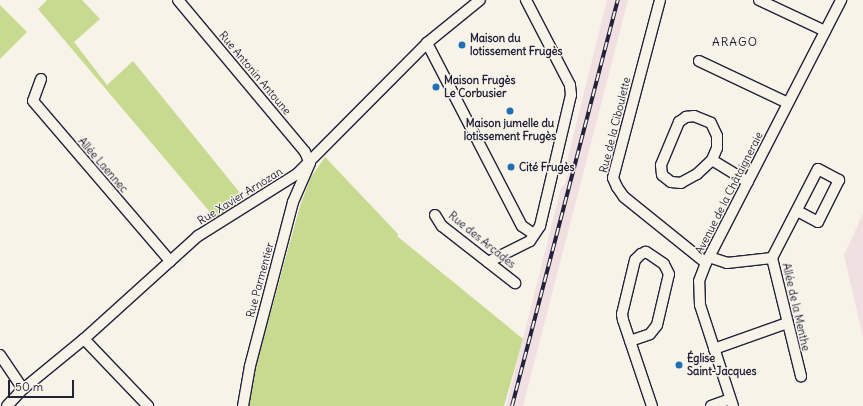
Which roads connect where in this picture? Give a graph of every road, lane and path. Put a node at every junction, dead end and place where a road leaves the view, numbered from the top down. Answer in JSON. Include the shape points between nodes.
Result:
{"nodes":[{"id":1,"x":178,"y":0,"type":"edge"},
{"id":2,"x":480,"y":0,"type":"edge"},
{"id":3,"x":526,"y":0,"type":"edge"},
{"id":4,"x":660,"y":0,"type":"edge"},
{"id":5,"x":759,"y":0,"type":"edge"},
{"id":6,"x":841,"y":0,"type":"edge"},
{"id":7,"x":825,"y":31,"type":"junction"},
{"id":8,"x":427,"y":43,"type":"junction"},
{"id":9,"x":699,"y":61,"type":"dead end"},
{"id":10,"x":41,"y":79,"type":"dead end"},
{"id":11,"x":788,"y":103,"type":"junction"},
{"id":12,"x":712,"y":160,"type":"junction"},
{"id":13,"x":310,"y":163,"type":"junction"},
{"id":14,"x":748,"y":182,"type":"junction"},
{"id":15,"x":797,"y":211,"type":"junction"},
{"id":16,"x":435,"y":215,"type":"dead end"},
{"id":17,"x":534,"y":234,"type":"junction"},
{"id":18,"x":772,"y":258,"type":"junction"},
{"id":19,"x":708,"y":260,"type":"junction"},
{"id":20,"x":170,"y":261,"type":"junction"},
{"id":21,"x":488,"y":262,"type":"junction"},
{"id":22,"x":515,"y":283,"type":"dead end"},
{"id":23,"x":787,"y":322,"type":"junction"},
{"id":24,"x":84,"y":339,"type":"junction"},
{"id":25,"x":630,"y":341,"type":"junction"},
{"id":26,"x":714,"y":349,"type":"junction"},
{"id":27,"x":0,"y":355,"type":"edge"},
{"id":28,"x":800,"y":376,"type":"dead end"},
{"id":29,"x":23,"y":389,"type":"junction"},
{"id":30,"x":732,"y":403,"type":"edge"},
{"id":31,"x":7,"y":406,"type":"edge"},
{"id":32,"x":148,"y":406,"type":"edge"},
{"id":33,"x":243,"y":406,"type":"edge"},
{"id":34,"x":652,"y":406,"type":"edge"},
{"id":35,"x":711,"y":406,"type":"edge"}],
"edges":[{"from":1,"to":13,"type":"street","name":"Rue Antonin Antoune","via":[[305,152]]},
{"from":2,"to":8,"type":"street","name":"Rue Xavier Arnozan"},
{"from":3,"to":17,"type":"street","via":[[570,85],[571,95],[540,226]]},
{"from":4,"to":19,"type":"street","name":"Rue de la Ciboulette","via":[[613,178],[624,197]]},
{"from":5,"to":7,"type":"street"},
{"from":6,"to":7,"type":"street","name":"Avenue de la Châtaigneraie"},
{"from":7,"to":11,"type":"street","name":"Avenue de la Châtaigneraie"},
{"from":8,"to":13,"type":"street","name":"Rue Xavier Arnozan"},
{"from":8,"to":17,"type":"street","via":[[522,226]]},
{"from":9,"to":11,"type":"street"},
{"from":10,"to":20,"type":"street","name":"Allée Laennec","via":[[34,101]]},
{"from":11,"to":14,"type":"street","name":"Avenue de la Châtaigneraie"},
{"from":12,"to":12,"type":"street","via":[[718,142],[713,126],[702,118],[686,117],[676,128],[661,165],[662,175],[671,182],[681,183],[697,174]]},
{"from":12,"to":14,"type":"street"},
{"from":13,"to":20,"type":"street","name":"Rue Xavier Arnozan","via":[[297,174],[198,236]]},
{"from":13,"to":33,"type":"street","name":"Rue Parmentier","via":[[293,202],[250,366]]},
{"from":14,"to":19,"type":"street","name":"Avenue de la Châtaigneraie"},
{"from":15,"to":15,"type":"street","via":[[818,169],[839,180],[818,222]]},
{"from":15,"to":18,"type":"street"},
{"from":16,"to":21,"type":"street","name":"Rue des Arcades","via":[[442,226]]},
{"from":17,"to":21,"type":"street","via":[[530,241]]},
{"from":18,"to":19,"type":"street","name":"Allée de la Menthe","via":[[727,263]]},
{"from":18,"to":23,"type":"street","name":"Allée de la Menthe"},
{"from":19,"to":26,"type":"street","name":"Avenue de la Châtaigneraie","via":[[699,281],[698,297]]},
{"from":20,"to":24,"type":"street","name":"Rue Xavier Arnozan"},
{"from":21,"to":22,"type":"street","name":"Rue des Arcades"},
{"from":23,"to":26,"type":"street"},
{"from":23,"to":28,"type":"street","name":"Allée de la Menthe"},
{"from":24,"to":29,"type":"street","name":"Rue Xavier Arnozan"},
{"from":24,"to":32,"type":"street"},
{"from":25,"to":25,"type":"street","via":[[650,334],[657,325],[669,274],[664,264],[646,252],[635,260],[622,314]]},
{"from":25,"to":34,"type":"street"},
{"from":26,"to":30,"type":"street","name":"Avenue de la Châtaigneraie"},
{"from":27,"to":29,"type":"street"},
{"from":29,"to":31,"type":"street","name":"Rue Xavier Arnozan"},
{"from":30,"to":35,"type":"street"}]}
